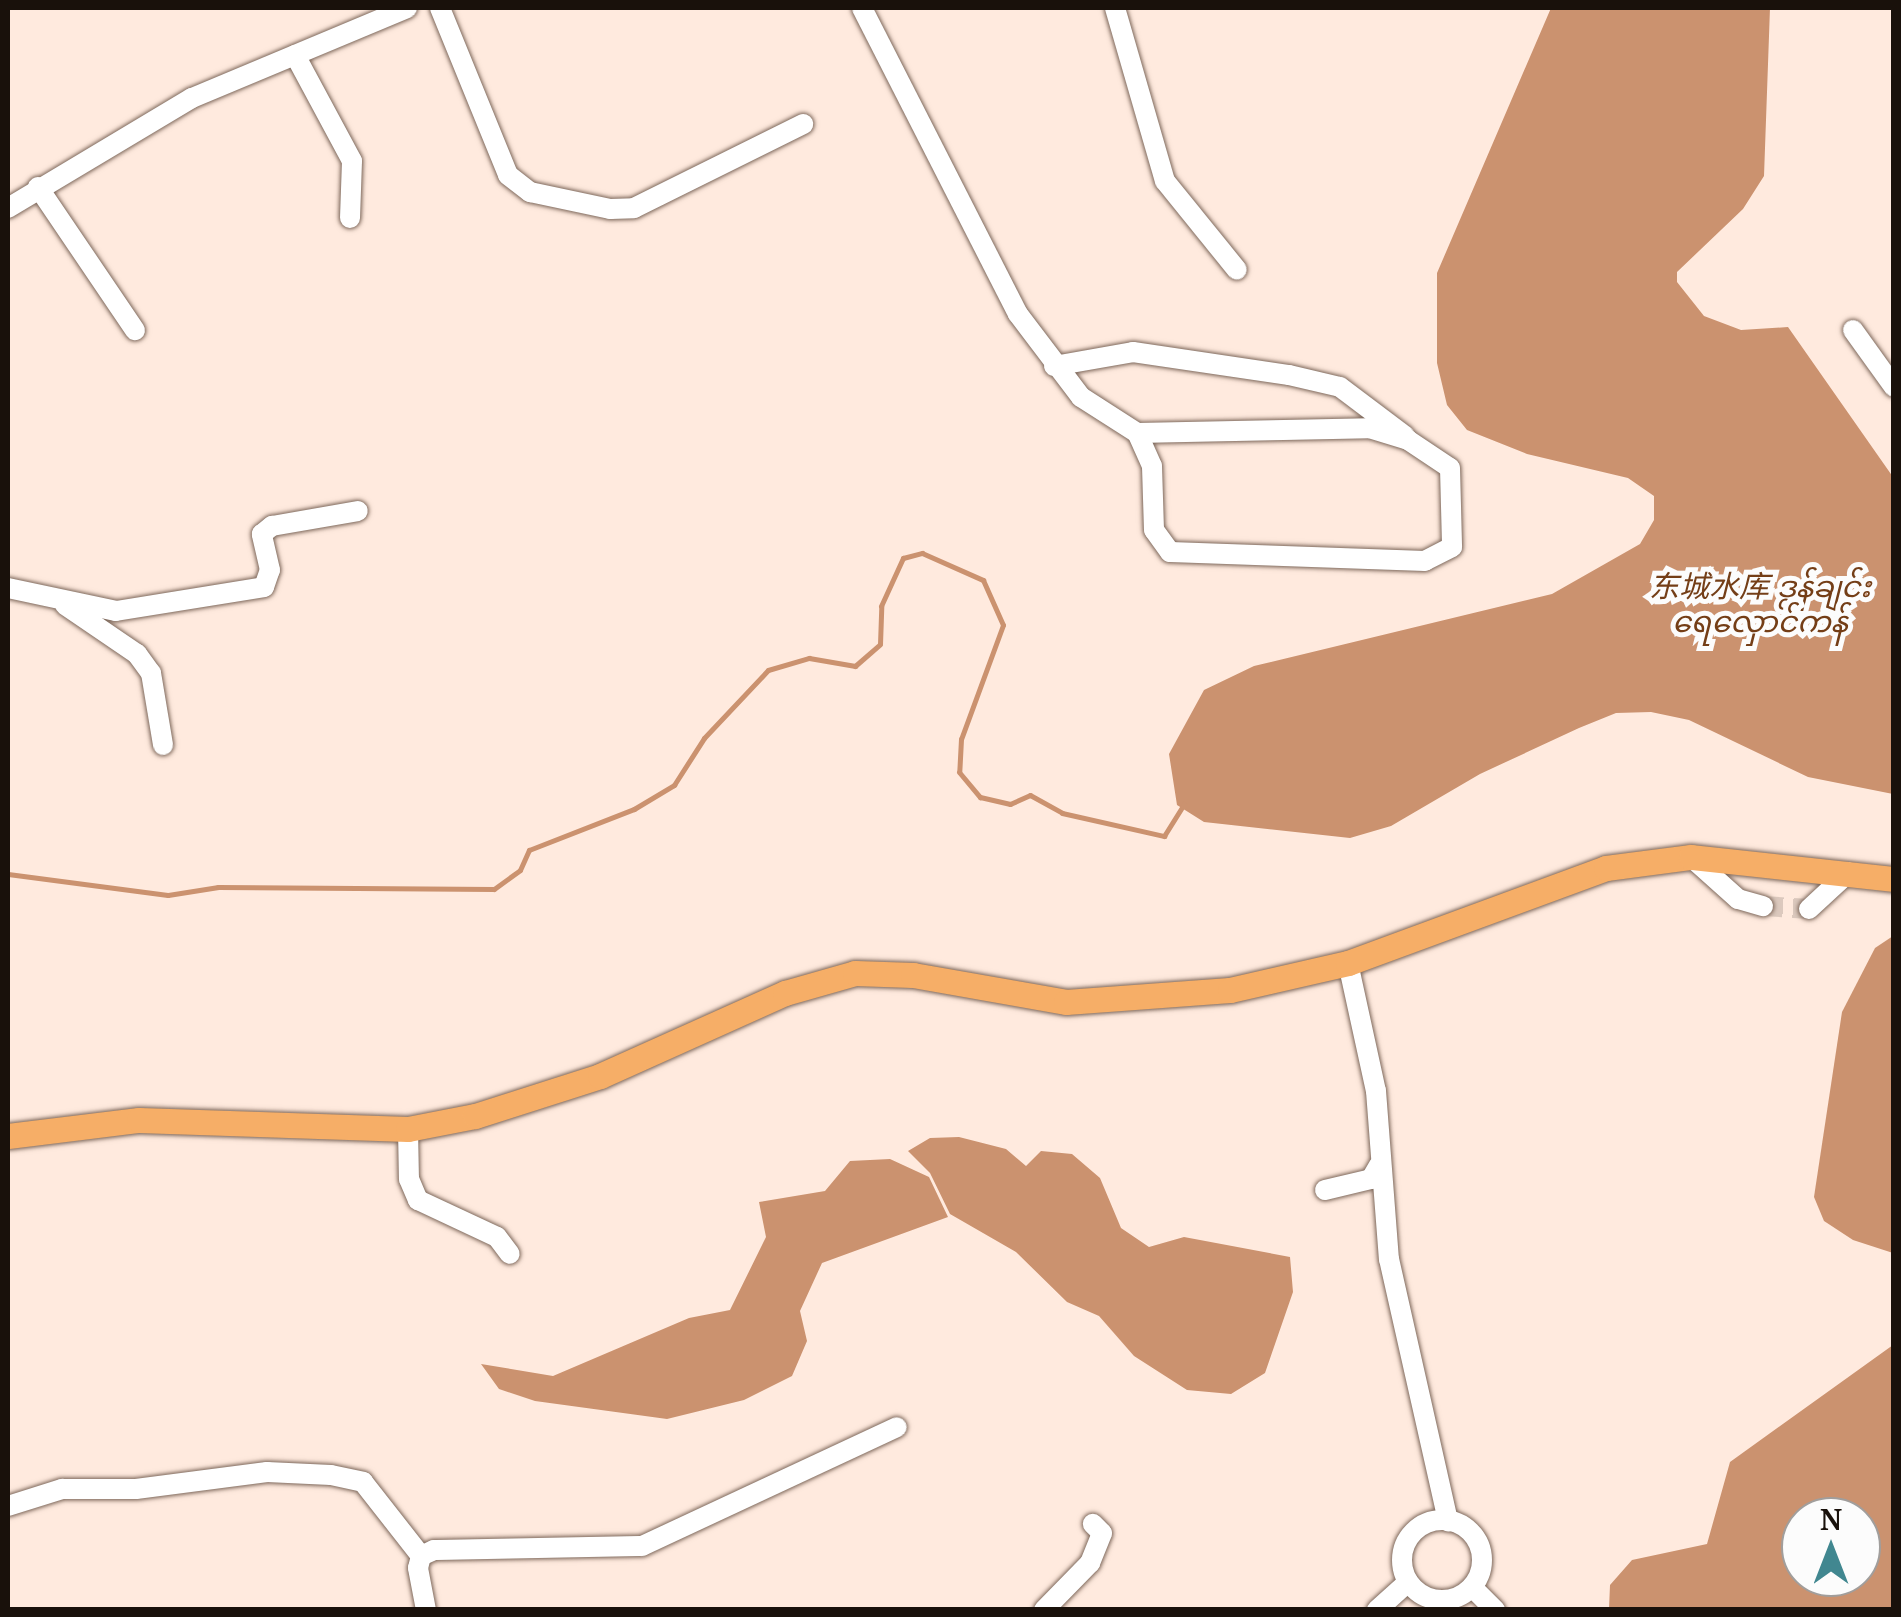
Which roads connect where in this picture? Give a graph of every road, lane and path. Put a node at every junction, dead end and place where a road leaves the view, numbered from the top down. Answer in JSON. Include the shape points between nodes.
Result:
{"nodes":[{"id":1,"x":406,"y":8,"type":"edge"},
{"id":2,"x":440,"y":8,"type":"edge"},
{"id":3,"x":862,"y":8,"type":"edge"},
{"id":4,"x":1115,"y":8,"type":"edge"},
{"id":5,"x":294,"y":56,"type":"junction"},
{"id":6,"x":803,"y":124,"type":"dead end"},
{"id":7,"x":38,"y":187,"type":"junction"},
{"id":8,"x":8,"y":208,"type":"edge"},
{"id":9,"x":350,"y":218,"type":"dead end"},
{"id":10,"x":1237,"y":270,"type":"dead end"},
{"id":11,"x":135,"y":330,"type":"dead end"},
{"id":12,"x":1852,"y":330,"type":"dead end"},
{"id":13,"x":1054,"y":366,"type":"junction"},
{"id":14,"x":1894,"y":387,"type":"edge"},
{"id":15,"x":1137,"y":433,"type":"junction"},
{"id":16,"x":1408,"y":440,"type":"junction"},
{"id":17,"x":358,"y":511,"type":"dead end"},
{"id":18,"x":8,"y":588,"type":"edge"},
{"id":19,"x":60,"y":601,"type":"junction"},
{"id":20,"x":162,"y":746,"type":"dead end"},
{"id":21,"x":1691,"y":857,"type":"junction"},
{"id":22,"x":1849,"y":872,"type":"junction"},
{"id":23,"x":1894,"y":879,"type":"edge"},
{"id":24,"x":1763,"y":906,"type":"tunnel mouth"},
{"id":25,"x":1810,"y":908,"type":"dead end"},
{"id":26,"x":1348,"y":963,"type":"junction"},
{"id":27,"x":408,"y":1130,"type":"junction"},
{"id":28,"x":8,"y":1136,"type":"edge"},
{"id":29,"x":1378,"y":1165,"type":"junction"},
{"id":30,"x":1325,"y":1190,"type":"dead end"},
{"id":31,"x":510,"y":1254,"type":"dead end"},
{"id":32,"x":897,"y":1428,"type":"dead end"},
{"id":33,"x":8,"y":1506,"type":"edge"},
{"id":34,"x":1448,"y":1521,"type":"junction"},
{"id":35,"x":1093,"y":1524,"type":"dead end"},
{"id":36,"x":421,"y":1556,"type":"junction"},
{"id":37,"x":1408,"y":1582,"type":"junction"},
{"id":38,"x":1472,"y":1587,"type":"junction"},
{"id":39,"x":426,"y":1610,"type":"edge"},
{"id":40,"x":1044,"y":1610,"type":"edge"},
{"id":41,"x":1377,"y":1610,"type":"edge"},
{"id":42,"x":1495,"y":1610,"type":"edge"}],
"edges":[{"from":1,"to":5,"type":"street"},
{"from":2,"to":6,"type":"street","via":[[508,175],[530,192],[610,210],[634,208]]},
{"from":3,"to":13,"type":"street","via":[[974,233]]},
{"from":4,"to":10,"type":"street","via":[[1166,181]]},
{"from":5,"to":7,"type":"street","via":[[192,98]]},
{"from":5,"to":9,"type":"street","via":[[352,162]]},
{"from":7,"to":8,"type":"street"},
{"from":7,"to":11,"type":"street"},
{"from":12,"to":14,"type":"street"},
{"from":13,"to":15,"type":"street","via":[[1081,397]]},
{"from":13,"to":16,"type":"street","via":[[1132,352],[1288,375],[1340,387]]},
{"from":15,"to":16,"type":"street","via":[[1368,428]]},
{"from":15,"to":16,"type":"street","via":[[1152,466],[1154,530],[1170,552],[1425,561],[1452,547],[1450,468]]},
{"from":17,"to":19,"type":"street","via":[[272,526],[262,534],[270,570],[264,587],[141,610]]},
{"from":18,"to":19,"type":"street"},
{"from":19,"to":20,"type":"street","via":[[137,654],[151,673]]},
{"from":21,"to":22,"type":"main road"},
{"from":21,"to":24,"type":"street","via":[[1738,898]]},
{"from":21,"to":26,"type":"main road","via":[[1606,868]]},
{"from":22,"to":23,"type":"main road"},
{"from":22,"to":25,"type":"street"},
{"from":26,"to":27,"type":"main road","via":[[1230,990],[1126,1003],[1066,1002],[913,975],[855,973],[785,993],[600,1076]]},
{"from":26,"to":29,"type":"street","via":[[1376,1091]]},
{"from":27,"to":28,"type":"main road","via":[[139,1120]]},
{"from":27,"to":31,"type":"street","via":[[409,1178],[418,1200],[497,1236]]},
{"from":29,"to":30,"type":"street","via":[[1371,1178]]},
{"from":29,"to":34,"type":"street","via":[[1389,1259]]},
{"from":32,"to":36,"type":"street","via":[[642,1546],[434,1550]]},
{"from":33,"to":36,"type":"street","via":[[62,1489],[136,1489],[268,1472],[332,1474],[364,1482]]},
{"from":34,"to":37,"type":"street","via":[[1422,1526],[1405,1544]]},
{"from":34,"to":38,"type":"street","via":[[1479,1544],[1481,1570]]},
{"from":35,"to":40,"type":"street","via":[[1102,1532],[1090,1564]]},
{"from":36,"to":39,"type":"street","via":[[418,1584]]},
{"from":37,"to":38,"type":"street","via":[[1442,1600]]},
{"from":37,"to":41,"type":"street"},
{"from":38,"to":42,"type":"street"}]}
